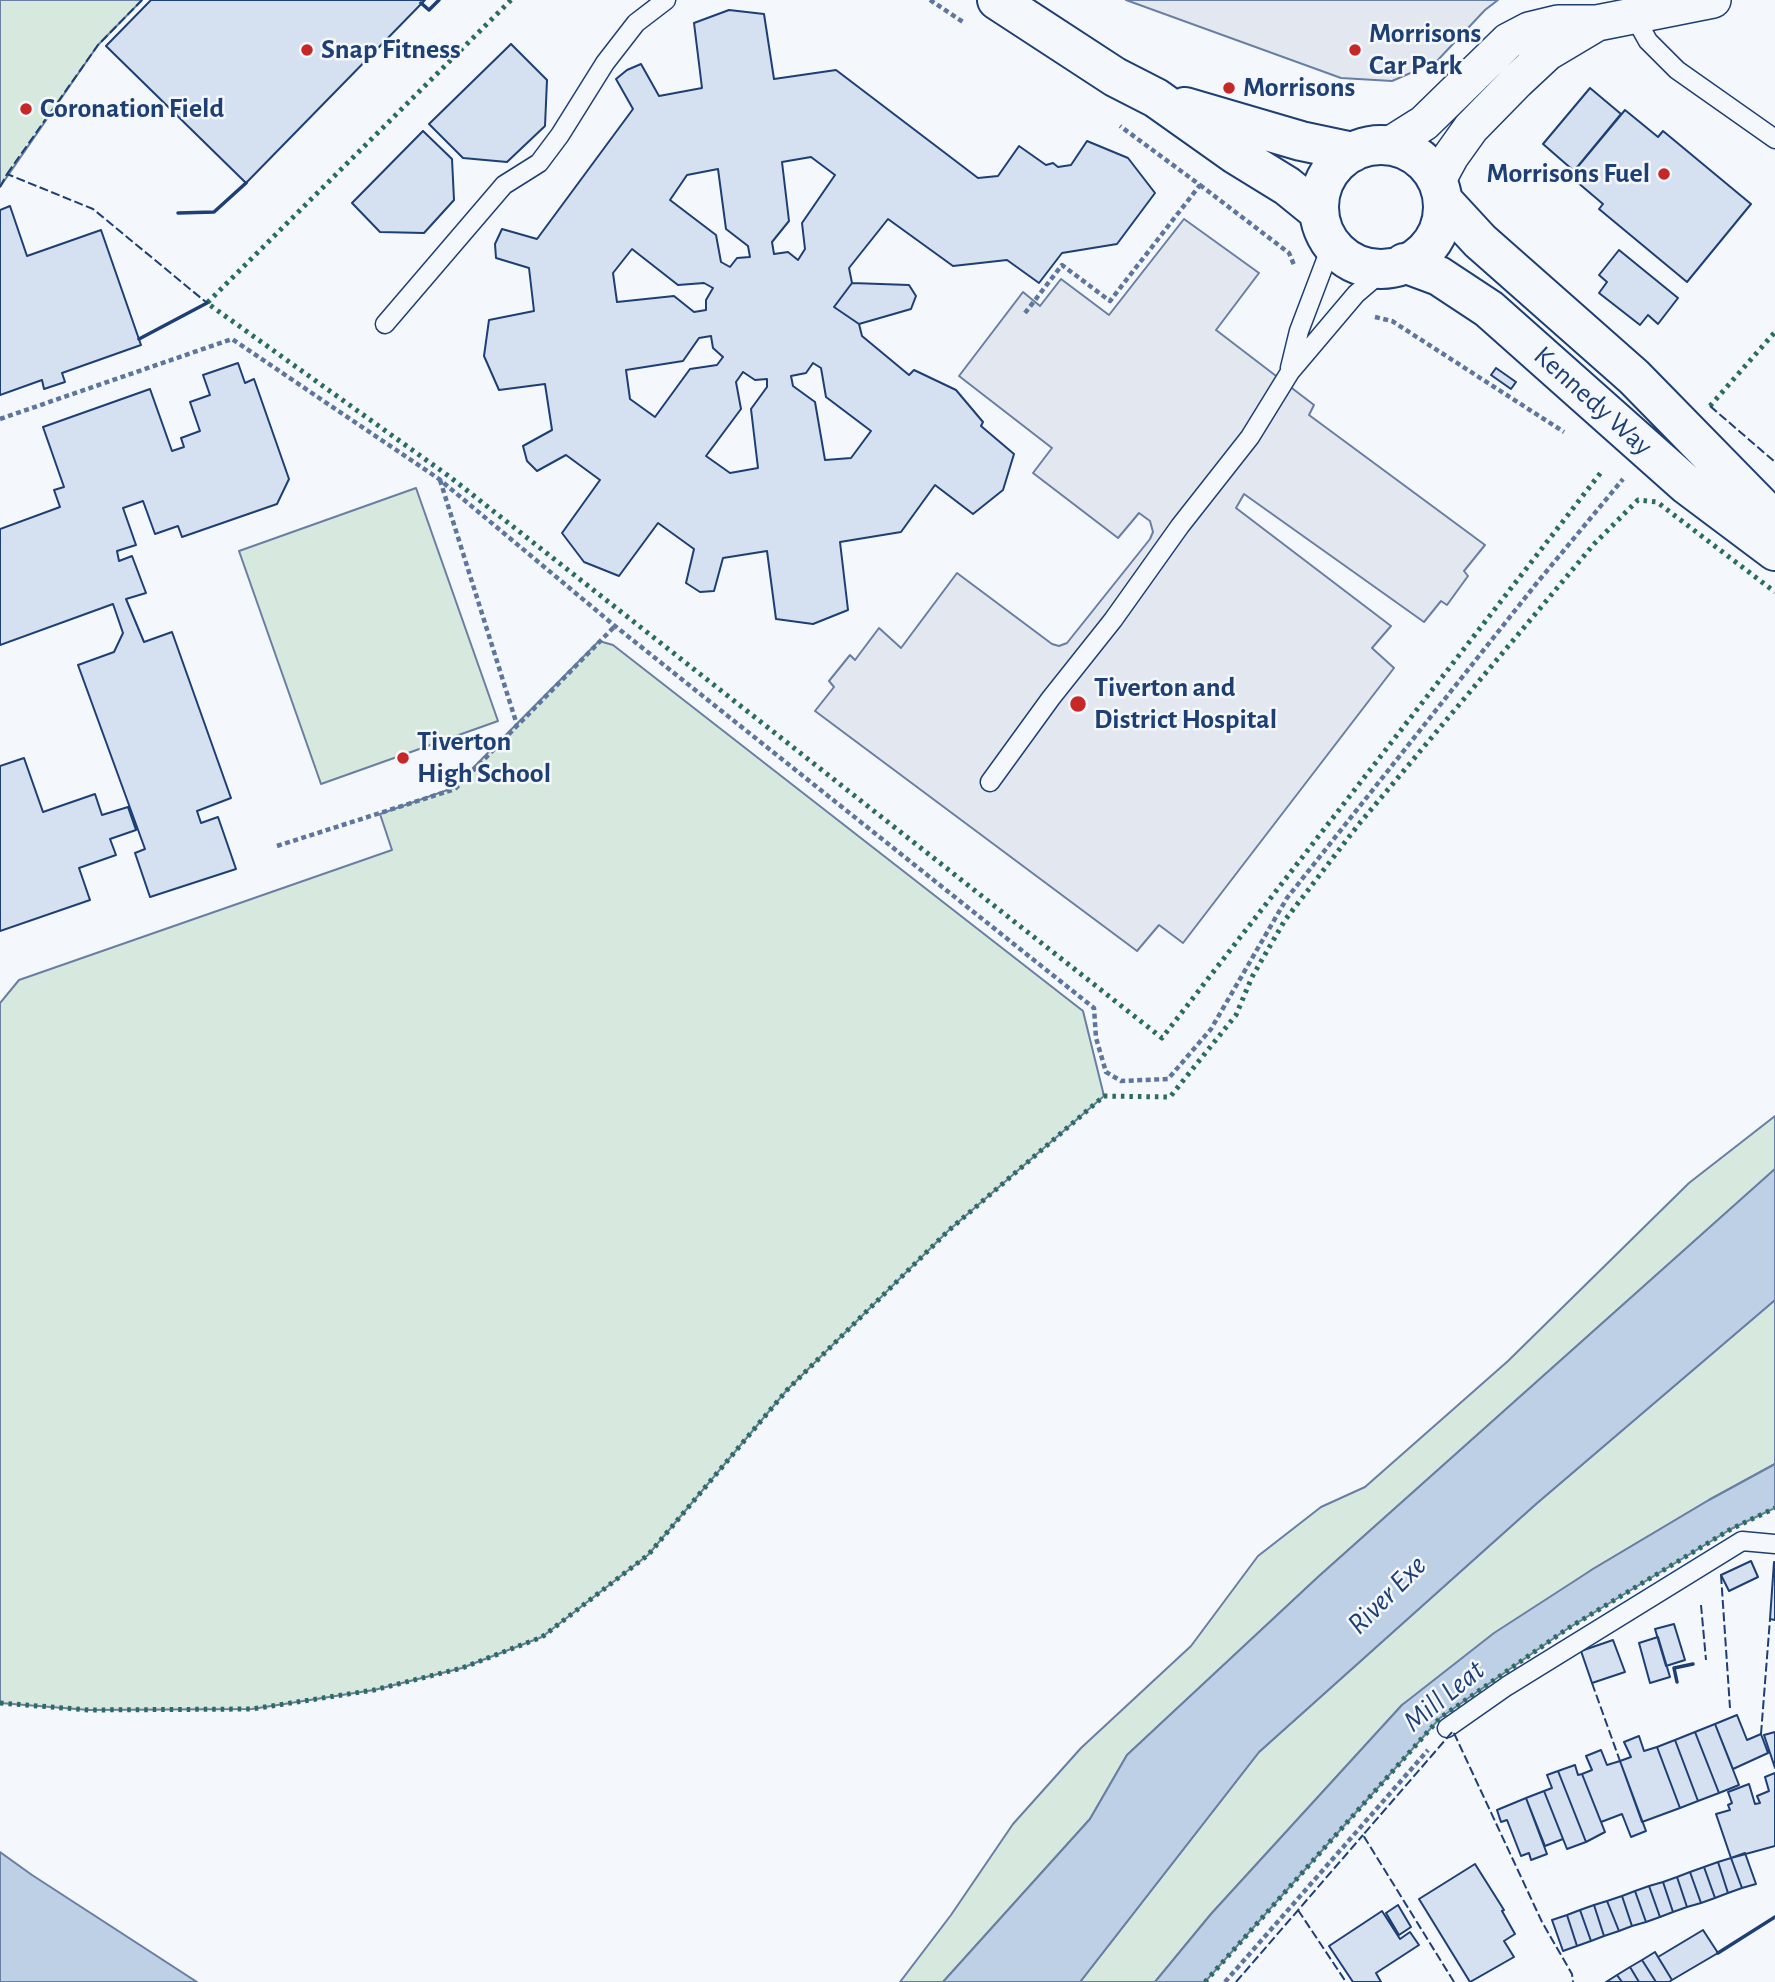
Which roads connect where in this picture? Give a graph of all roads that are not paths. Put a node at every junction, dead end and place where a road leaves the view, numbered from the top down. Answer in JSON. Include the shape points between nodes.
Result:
{"nodes":[{"id":1,"x":666,"y":0,"type":"edge"},
{"id":2,"x":996,"y":0,"type":"edge"},
{"id":3,"x":1713,"y":0,"type":"edge"},
{"id":4,"x":1634,"y":16,"type":"junction"},
{"id":5,"x":1597,"y":23,"type":"junction"},
{"id":6,"x":1156,"y":98,"type":"junction"},
{"id":7,"x":1775,"y":139,"type":"edge"},
{"id":8,"x":1389,"y":145,"type":"junction"},
{"id":9,"x":1353,"y":152,"type":"junction"},
{"id":10,"x":1441,"y":191,"type":"junction"},
{"id":11,"x":1325,"y":228,"type":"junction"},
{"id":12,"x":1394,"y":267,"type":"junction"},
{"id":13,"x":384,"y":324,"type":"dead end"},
{"id":14,"x":1290,"y":372,"type":"junction"},
{"id":15,"x":1775,"y":521,"type":"edge"},
{"id":16,"x":1775,"y":551,"type":"edge"},
{"id":17,"x":990,"y":782,"type":"dead end"},
{"id":18,"x":1775,"y":1544,"type":"edge"},
{"id":19,"x":1447,"y":1728,"type":"road end"}],
"edges":[{"from":1,"to":13,"type":"lane","via":[[628,33],[539,163],[504,184]]},
{"from":2,"to":6,"type":"main road","via":[[1115,77]]},
{"from":3,"to":4,"type":"street"},
{"from":4,"to":5,"type":"street"},
{"from":4,"to":7,"type":"lane","via":[[1648,41],[1677,70]]},
{"from":5,"to":8,"type":"street","via":[[1558,23],[1508,41],[1424,123]]},
{"from":5,"to":10,"type":"street","via":[[1547,53],[1471,128],[1451,156]]},
{"from":6,"to":9,"type":"main road"},
{"from":6,"to":11,"type":"main road","via":[[1287,186]]},
{"from":8,"to":9,"type":"main road"},
{"from":8,"to":10,"type":"main road","via":[[1420,157]]},
{"from":9,"to":11,"type":"main road","via":[[1330,169],[1321,191]]},
{"from":10,"to":12,"type":"main road","via":[[1441,226],[1435,239],[1416,260]]},
{"from":10,"to":15,"type":"main road","name":"Kennedy Way","via":[[1480,241],[1634,377]]},
{"from":11,"to":12,"type":"main road","via":[[1337,252],[1349,261],[1363,267]]},
{"from":11,"to":14,"type":"lane"},
{"from":12,"to":14,"type":"lane","via":[[1356,294]]},
{"from":12,"to":16,"type":"main road","name":"Kennedy Way","via":[[1439,276],[1489,309],[1687,485]]},
{"from":14,"to":17,"type":"lane","via":[[1250,438]]},
{"from":18,"to":19,"type":"lane","via":[[1742,1541]]}]}
